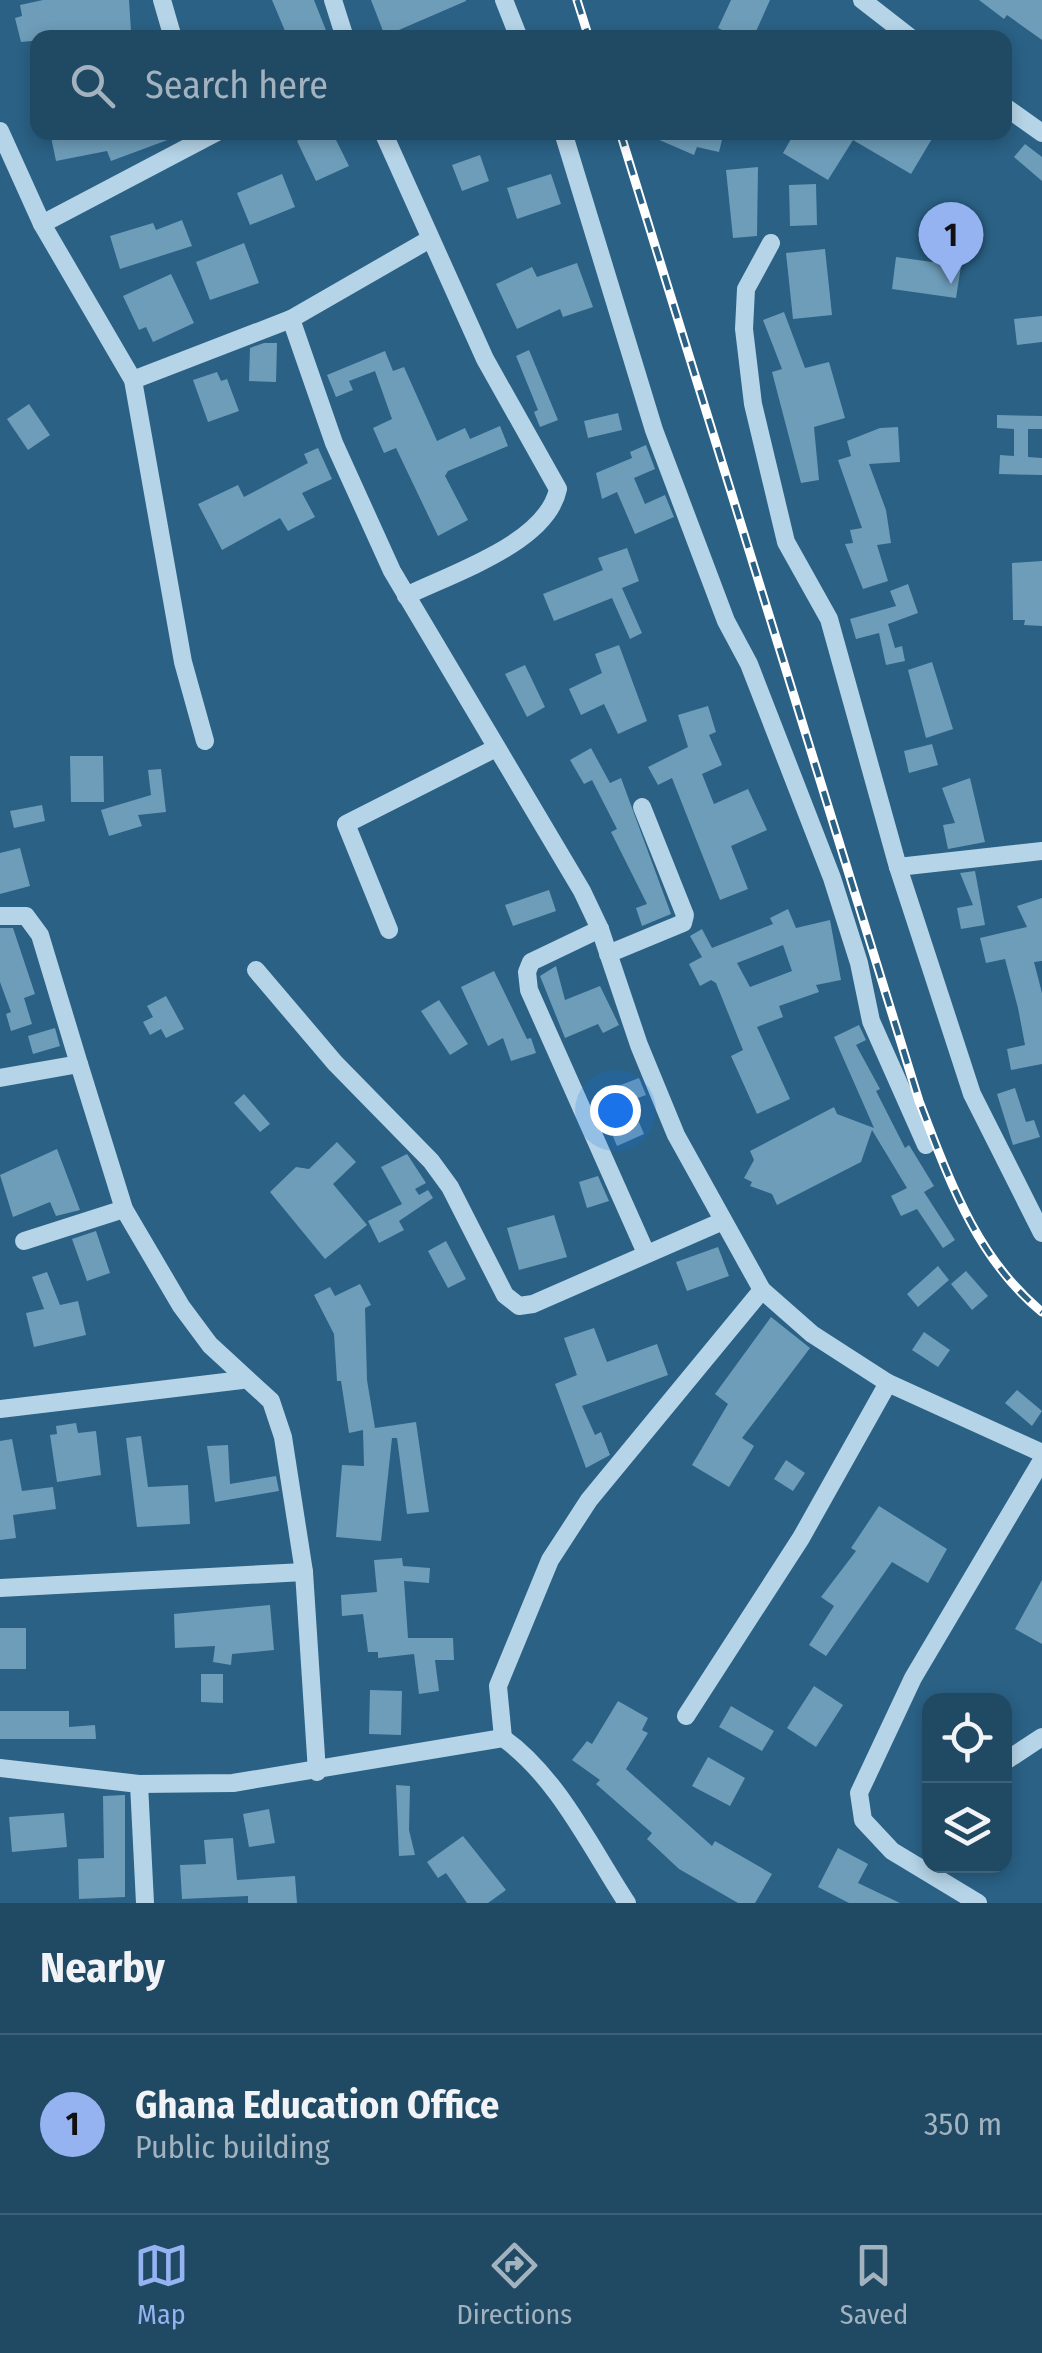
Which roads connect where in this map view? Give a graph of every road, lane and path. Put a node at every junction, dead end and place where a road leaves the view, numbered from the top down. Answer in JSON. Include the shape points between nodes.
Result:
{"nodes":[{"id":1,"x":162,"y":0,"type":"edge"},
{"id":2,"x":504,"y":0,"type":"edge"},
{"id":3,"x":862,"y":0,"type":"edge"},
{"id":4,"x":340,"y":2,"type":"edge"},
{"id":5,"x":170,"y":30,"type":"edge"},
{"id":6,"x":344,"y":30,"type":"edge"},
{"id":7,"x":516,"y":30,"type":"edge"},
{"id":8,"x":901,"y":30,"type":"edge"},
{"id":9,"x":1012,"y":112,"type":"edge"},
{"id":10,"x":0,"y":132,"type":"edge"},
{"id":11,"x":1042,"y":133,"type":"edge"},
{"id":12,"x":202,"y":140,"type":"edge"},
{"id":13,"x":387,"y":140,"type":"edge"},
{"id":14,"x":565,"y":140,"type":"edge"},
{"id":15,"x":42,"y":224,"type":"junction"},
{"id":16,"x":430,"y":239,"type":"junction"},
{"id":17,"x":771,"y":243,"type":"dead end"},
{"id":18,"x":291,"y":319,"type":"junction"},
{"id":19,"x":133,"y":380,"type":"junction"},
{"id":20,"x":406,"y":596,"type":"junction"},
{"id":21,"x":205,"y":742,"type":"dead end"},
{"id":22,"x":496,"y":748,"type":"junction"},
{"id":23,"x":642,"y":807,"type":"dead end"},
{"id":24,"x":1042,"y":851,"type":"edge"},
{"id":25,"x":898,"y":867,"type":"junction"},
{"id":26,"x":0,"y":916,"type":"edge"},
{"id":27,"x":600,"y":929,"type":"junction"},
{"id":28,"x":389,"y":930,"type":"dead end"},
{"id":29,"x":608,"y":954,"type":"junction"},
{"id":30,"x":256,"y":970,"type":"dead end"},
{"id":31,"x":79,"y":1064,"type":"junction"},
{"id":32,"x":0,"y":1078,"type":"edge"},
{"id":33,"x":926,"y":1145,"type":"dead end"},
{"id":34,"x":124,"y":1210,"type":"junction"},
{"id":35,"x":723,"y":1221,"type":"junction"},
{"id":36,"x":1042,"y":1232,"type":"edge"},
{"id":37,"x":24,"y":1241,"type":"dead end"},
{"id":38,"x":646,"y":1252,"type":"junction"},
{"id":39,"x":762,"y":1290,"type":"junction"},
{"id":40,"x":242,"y":1380,"type":"junction"},
{"id":41,"x":888,"y":1382,"type":"junction"},
{"id":42,"x":0,"y":1409,"type":"edge"},
{"id":43,"x":1042,"y":1456,"type":"edge"},
{"id":44,"x":304,"y":1572,"type":"junction"},
{"id":45,"x":0,"y":1588,"type":"edge"},
{"id":46,"x":686,"y":1716,"type":"dead end"},
{"id":47,"x":1042,"y":1737,"type":"edge"},
{"id":48,"x":502,"y":1738,"type":"junction"},
{"id":49,"x":1012,"y":1757,"type":"edge"},
{"id":50,"x":0,"y":1768,"type":"edge"},
{"id":51,"x":317,"y":1772,"type":"junction"},
{"id":52,"x":139,"y":1784,"type":"junction"},
{"id":53,"x":144,"y":1903,"type":"edge"},
{"id":54,"x":627,"y":1903,"type":"edge"},
{"id":55,"x":978,"y":1903,"type":"edge"}],
"edges":[{"from":1,"to":5,"type":"street"},
{"from":2,"to":7,"type":"street"},
{"from":3,"to":8,"type":"street"},
{"from":4,"to":6,"type":"street"},
{"from":9,"to":11,"type":"street"},
{"from":10,"to":15,"type":"street"},
{"from":12,"to":15,"type":"street"},
{"from":13,"to":16,"type":"street"},
{"from":14,"to":33,"type":"street","via":[[654,430],[832,878],[870,1022]]},
{"from":15,"to":19,"type":"street"},
{"from":16,"to":18,"type":"street"},
{"from":16,"to":20,"type":"street","via":[[485,359],[558,489],[554,510],[534,532]]},
{"from":17,"to":25,"type":"street","via":[[746,289],[753,404],[786,542],[828,619]]},
{"from":18,"to":19,"type":"street"},
{"from":18,"to":20,"type":"street","via":[[334,443]]},
{"from":19,"to":21,"type":"street","via":[[182,662]]},
{"from":20,"to":22,"type":"street"},
{"from":22,"to":27,"type":"street"},
{"from":22,"to":28,"type":"street","via":[[346,824]]},
{"from":23,"to":29,"type":"street","via":[[685,915],[678,928]]},
{"from":24,"to":25,"type":"street"},
{"from":25,"to":36,"type":"street","via":[[972,1094]]},
{"from":26,"to":31,"type":"street","via":[[26,916],[40,935]]},
{"from":27,"to":29,"type":"street"},
{"from":27,"to":38,"type":"street","via":[[531,962],[529,990]]},
{"from":29,"to":35,"type":"street","via":[[676,1135]]},
{"from":30,"to":38,"type":"street","via":[[431,1160],[505,1295],[519,1306]]},
{"from":31,"to":32,"type":"street"},
{"from":31,"to":34,"type":"street"},
{"from":34,"to":37,"type":"street"},
{"from":34,"to":40,"type":"street","via":[[181,1306]]},
{"from":35,"to":38,"type":"street"},
{"from":35,"to":39,"type":"street"},
{"from":39,"to":41,"type":"street","via":[[812,1334]]},
{"from":39,"to":48,"type":"street","via":[[589,1500],[550,1560],[498,1686]]},
{"from":40,"to":42,"type":"street"},
{"from":40,"to":44,"type":"street","via":[[270,1402],[283,1437]]},
{"from":41,"to":43,"type":"street"},
{"from":41,"to":46,"type":"street","via":[[801,1538]]},
{"from":43,"to":55,"type":"street","via":[[913,1678],[859,1793],[862,1820],[892,1851]]},
{"from":44,"to":45,"type":"street"},
{"from":44,"to":51,"type":"street"},
{"from":47,"to":49,"type":"street"},
{"from":48,"to":51,"type":"street"},
{"from":48,"to":54,"type":"street","via":[[547,1782]]},
{"from":50,"to":52,"type":"street"},
{"from":51,"to":52,"type":"street","via":[[232,1783]]},
{"from":52,"to":53,"type":"street"}]}
